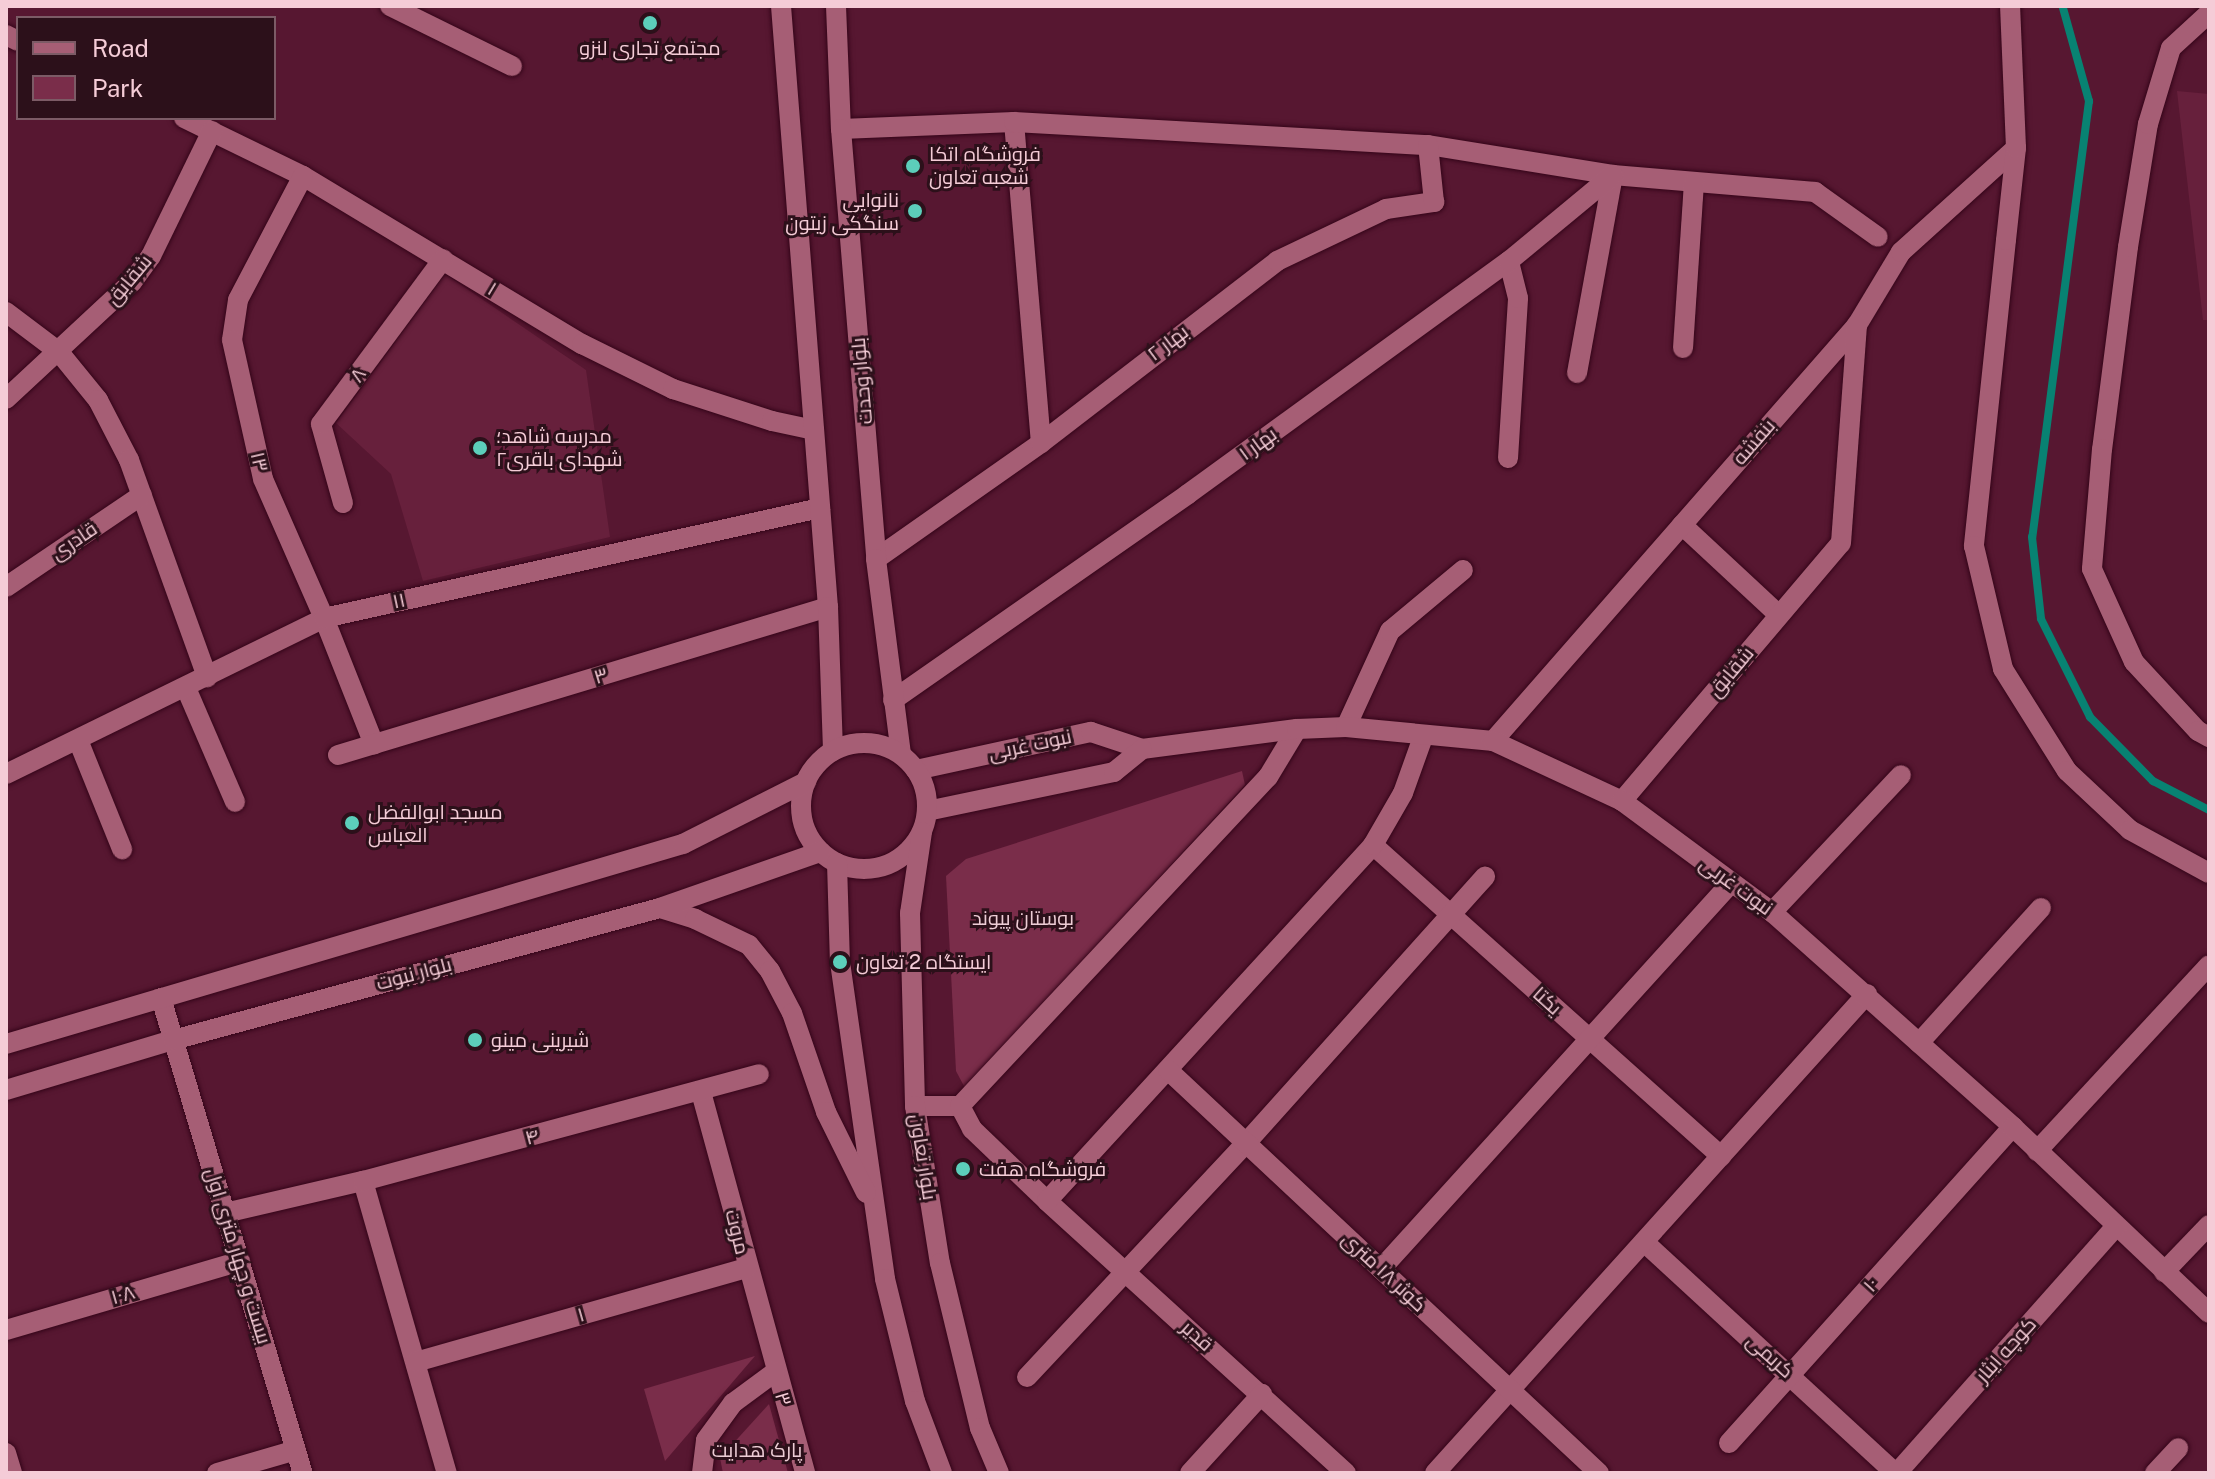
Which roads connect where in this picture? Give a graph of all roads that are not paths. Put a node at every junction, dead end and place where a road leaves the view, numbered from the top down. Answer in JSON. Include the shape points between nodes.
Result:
{"nodes":[{"id":1,"x":390,"y":6,"type":"edge"},
{"id":2,"x":781,"y":6,"type":"edge"},
{"id":3,"x":2010,"y":6,"type":"edge"},
{"id":4,"x":838,"y":9,"type":"edge"},
{"id":5,"x":2209,"y":13,"type":"edge"},
{"id":6,"x":512,"y":66,"type":"dead end"},
{"id":7,"x":188,"y":120,"type":"edge"},
{"id":8,"x":1014,"y":122,"type":"junction"},
{"id":9,"x":841,"y":129,"type":"junction"},
{"id":10,"x":212,"y":131,"type":"junction"},
{"id":11,"x":1428,"y":145,"type":"junction"},
{"id":12,"x":2016,"y":148,"type":"junction"},
{"id":13,"x":1613,"y":175,"type":"junction"},
{"id":14,"x":303,"y":176,"type":"junction"},
{"id":15,"x":1694,"y":183,"type":"junction"},
{"id":16,"x":1878,"y":237,"type":"dead end"},
{"id":17,"x":443,"y":259,"type":"junction"},
{"id":18,"x":1509,"y":261,"type":"junction"},
{"id":19,"x":6,"y":312,"type":"edge"},
{"id":20,"x":1857,"y":325,"type":"junction"},
{"id":21,"x":1683,"y":348,"type":"dead end"},
{"id":22,"x":59,"y":352,"type":"junction"},
{"id":23,"x":1577,"y":373,"type":"dead end"},
{"id":24,"x":6,"y":399,"type":"edge"},
{"id":25,"x":814,"y":430,"type":"junction"},
{"id":26,"x":1041,"y":443,"type":"junction"},
{"id":27,"x":1508,"y":458,"type":"dead end"},
{"id":28,"x":142,"y":495,"type":"junction"},
{"id":29,"x":343,"y":503,"type":"dead end"},
{"id":30,"x":820,"y":508,"type":"junction"},
{"id":31,"x":1682,"y":525,"type":"junction"},
{"id":32,"x":876,"y":559,"type":"junction"},
{"id":33,"x":1463,"y":570,"type":"dead end"},
{"id":34,"x":6,"y":587,"type":"edge"},
{"id":35,"x":828,"y":607,"type":"junction"},
{"id":36,"x":1779,"y":615,"type":"junction"},
{"id":37,"x":324,"y":618,"type":"junction"},
{"id":38,"x":207,"y":677,"type":"junction"},
{"id":39,"x":186,"y":688,"type":"junction"},
{"id":40,"x":893,"y":700,"type":"junction"},
{"id":41,"x":1346,"y":727,"type":"junction"},
{"id":42,"x":1297,"y":729,"type":"junction"},
{"id":43,"x":1423,"y":737,"type":"junction"},
{"id":44,"x":2209,"y":737,"type":"edge"},
{"id":45,"x":78,"y":740,"type":"junction"},
{"id":46,"x":1493,"y":741,"type":"junction"},
{"id":47,"x":374,"y":744,"type":"junction"},
{"id":48,"x":1142,"y":749,"type":"junction"},
{"id":49,"x":833,"y":751,"type":"junction"},
{"id":50,"x":901,"y":754,"type":"junction"},
{"id":51,"x":338,"y":755,"type":"dead end"},
{"id":52,"x":916,"y":770,"type":"junction"},
{"id":53,"x":6,"y":774,"type":"edge"},
{"id":54,"x":1901,"y":775,"type":"dead end"},
{"id":55,"x":806,"y":782,"type":"junction"},
{"id":56,"x":1622,"y":801,"type":"junction"},
{"id":57,"x":235,"y":802,"type":"dead end"},
{"id":58,"x":927,"y":811,"type":"junction"},
{"id":59,"x":922,"y":832,"type":"junction"},
{"id":60,"x":1373,"y":845,"type":"junction"},
{"id":61,"x":122,"y":849,"type":"dead end"},
{"id":62,"x":829,"y":858,"type":"junction"},
{"id":63,"x":2209,"y":873,"type":"edge"},
{"id":64,"x":1485,"y":877,"type":"dead end"},
{"id":65,"x":1731,"y":883,"type":"junction"},
{"id":66,"x":660,"y":908,"type":"junction"},
{"id":67,"x":2041,"y":908,"type":"dead end"},
{"id":68,"x":1772,"y":912,"type":"junction"},
{"id":69,"x":1452,"y":915,"type":"junction"},
{"id":70,"x":2209,"y":965,"type":"edge"},
{"id":71,"x":1867,"y":994,"type":"junction"},
{"id":72,"x":161,"y":998,"type":"junction"},
{"id":73,"x":1587,"y":1037,"type":"junction"},
{"id":74,"x":173,"y":1040,"type":"junction"},
{"id":75,"x":1919,"y":1043,"type":"junction"},
{"id":76,"x":6,"y":1044,"type":"edge"},
{"id":77,"x":1168,"y":1070,"type":"junction"},
{"id":78,"x":759,"y":1074,"type":"dead end"},
{"id":79,"x":6,"y":1090,"type":"edge"},
{"id":80,"x":701,"y":1092,"type":"junction"},
{"id":81,"x":915,"y":1106,"type":"junction"},
{"id":82,"x":960,"y":1106,"type":"junction"},
{"id":83,"x":2013,"y":1127,"type":"junction"},
{"id":84,"x":1246,"y":1143,"type":"junction"},
{"id":85,"x":2037,"y":1151,"type":"junction"},
{"id":86,"x":1721,"y":1156,"type":"junction"},
{"id":87,"x":363,"y":1181,"type":"junction"},
{"id":88,"x":1047,"y":1201,"type":"junction"},
{"id":89,"x":874,"y":1209,"type":"junction"},
{"id":90,"x":225,"y":1213,"type":"junction"},
{"id":91,"x":2209,"y":1225,"type":"edge"},
{"id":92,"x":2116,"y":1226,"type":"junction"},
{"id":93,"x":1644,"y":1242,"type":"junction"},
{"id":94,"x":240,"y":1261,"type":"junction"},
{"id":95,"x":747,"y":1268,"type":"junction"},
{"id":96,"x":1381,"y":1269,"type":"junction"},
{"id":97,"x":1126,"y":1272,"type":"junction"},
{"id":98,"x":2164,"y":1272,"type":"junction"},
{"id":99,"x":2209,"y":1313,"type":"edge"},
{"id":100,"x":6,"y":1330,"type":"edge"},
{"id":101,"x":416,"y":1362,"type":"junction"},
{"id":102,"x":775,"y":1372,"type":"junction"},
{"id":103,"x":1791,"y":1374,"type":"junction"},
{"id":104,"x":1027,"y":1377,"type":"dead end"},
{"id":105,"x":1510,"y":1390,"type":"junction"},
{"id":106,"x":1262,"y":1394,"type":"junction"},
{"id":107,"x":1729,"y":1443,"type":"dead end"},
{"id":108,"x":2178,"y":1448,"type":"dead end"},
{"id":109,"x":296,"y":1450,"type":"junction"},
{"id":110,"x":6,"y":1453,"type":"edge"},
{"id":111,"x":12,"y":1473,"type":"edge"},
{"id":112,"x":217,"y":1473,"type":"edge"},
{"id":113,"x":303,"y":1473,"type":"edge"},
{"id":114,"x":447,"y":1473,"type":"edge"},
{"id":115,"x":701,"y":1473,"type":"edge"},
{"id":116,"x":805,"y":1473,"type":"edge"},
{"id":117,"x":942,"y":1473,"type":"edge"},
{"id":118,"x":999,"y":1473,"type":"edge"},
{"id":119,"x":1190,"y":1473,"type":"edge"},
{"id":120,"x":1346,"y":1473,"type":"edge"},
{"id":121,"x":1435,"y":1473,"type":"edge"},
{"id":122,"x":1599,"y":1473,"type":"edge"},
{"id":123,"x":1896,"y":1473,"type":"edge"},
{"id":124,"x":2155,"y":1473,"type":"edge"}],
"edges":[{"from":1,"to":6,"type":"street"},
{"from":2,"to":25,"type":"street"},
{"from":3,"to":12,"type":"street"},
{"from":4,"to":9,"type":"street","name":"بلوار وحدت"},
{"from":5,"to":44,"type":"street","via":[[2171,48],[2148,124],[2102,449],[2092,569],[2134,662]]},
{"from":7,"to":10,"type":"street","name":"۱"},
{"from":8,"to":9,"type":"street"},
{"from":8,"to":11,"type":"street"},
{"from":8,"to":26,"type":"street"},
{"from":9,"to":32,"type":"street","name":"بلوار وحدت"},
{"from":10,"to":14,"type":"street","name":"۱"},
{"from":10,"to":22,"type":"street","name":"شقایق","via":[[151,256],[132,282]]},
{"from":11,"to":13,"type":"street"},
{"from":11,"to":26,"type":"street","name":"بهار ۲","via":[[1434,202],[1386,209],[1277,261]]},
{"from":12,"to":20,"type":"street","name":"بنفشه","via":[[1901,252]]},
{"from":12,"to":63,"type":"street","via":[[1974,546],[2003,669],[2067,771],[2130,830]]},
{"from":13,"to":15,"type":"street"},
{"from":13,"to":18,"type":"street","name":"بهار ۱"},
{"from":13,"to":23,"type":"street"},
{"from":14,"to":17,"type":"street","name":"۱"},
{"from":14,"to":37,"type":"street","name":"۱۳","via":[[238,300],[232,340],[263,479]]},
{"from":15,"to":16,"type":"street","via":[[1815,192]]},
{"from":15,"to":21,"type":"street"},
{"from":17,"to":25,"type":"street","name":"۱","via":[[582,344],[673,389]]},
{"from":17,"to":29,"type":"street","name":"۸","via":[[321,424]]},
{"from":18,"to":27,"type":"street","via":[[1518,298]]},
{"from":18,"to":40,"type":"street","name":"بهار ۱"},
{"from":19,"to":22,"type":"street"},
{"from":20,"to":31,"type":"street","name":"بنفشه"},
{"from":20,"to":36,"type":"street","name":"شقایق","via":[[1841,543]]},
{"from":22,"to":24,"type":"street","name":"شقایق"},
{"from":22,"to":28,"type":"street","via":[[98,400]]},
{"from":25,"to":30,"type":"street"},
{"from":26,"to":32,"type":"street","name":"بهار ۲"},
{"from":28,"to":34,"type":"street","name":"قادری"},
{"from":28,"to":38,"type":"street"},
{"from":30,"to":35,"type":"street"},
{"from":30,"to":37,"type":"street","name":"۱۱"},
{"from":31,"to":36,"type":"street"},
{"from":31,"to":46,"type":"street","name":"بنفشه"},
{"from":32,"to":40,"type":"street","name":"بلوار وحدت"},
{"from":33,"to":41,"type":"street","via":[[1390,631]]},
{"from":35,"to":47,"type":"street","name":"۳"},
{"from":35,"to":49,"type":"street"},
{"from":36,"to":56,"type":"street","name":"شقایق"},
{"from":37,"to":38,"type":"street","name":"۱۱"},
{"from":37,"to":47,"type":"street","name":"۱۳"},
{"from":38,"to":39,"type":"street","name":"۱۱"},
{"from":39,"to":45,"type":"street","name":"۱۱"},
{"from":39,"to":57,"type":"street"},
{"from":40,"to":50,"type":"street","name":"بلوار وحدت"},
{"from":41,"to":42,"type":"street","name":"نبوت غربی"},
{"from":41,"to":43,"type":"street","name":"نبوت غربی"},
{"from":42,"to":48,"type":"street","name":"نبوت غربی"},
{"from":42,"to":82,"type":"street","via":[[1268,777]]},
{"from":43,"to":46,"type":"street","name":"نبوت غربی"},
{"from":43,"to":60,"type":"street","via":[[1403,793]]},
{"from":45,"to":53,"type":"street","name":"۱۱"},
{"from":45,"to":61,"type":"street"},
{"from":46,"to":56,"type":"street","name":"نبوت غربی"},
{"from":47,"to":51,"type":"street","name":"۳"},
{"from":48,"to":52,"type":"street","name":"نبوت غربی","via":[[1091,732]]},
{"from":48,"to":58,"type":"street","name":"نبوت غربی","via":[[1114,772]]},
{"from":49,"to":50,"type":"street","via":[[867,743]]},
{"from":49,"to":55,"type":"street"},
{"from":50,"to":52,"type":"street"},
{"from":52,"to":58,"type":"street"},
{"from":54,"to":68,"type":"street"},
{"from":55,"to":62,"type":"street","via":[[801,811],[810,840]]},
{"from":55,"to":72,"type":"street","via":[[683,844]]},
{"from":56,"to":65,"type":"street","name":"نبوت غربی"},
{"from":58,"to":59,"type":"street"},
{"from":59,"to":62,"type":"street","via":[[895,861],[876,868],[856,869]]},
{"from":59,"to":81,"type":"street","name":"بلوار تعاون","via":[[910,913]]},
{"from":60,"to":69,"type":"street","name":"یکتا"},
{"from":60,"to":77,"type":"street"},
{"from":62,"to":66,"type":"street","name":"بلوار نبوت"},
{"from":62,"to":89,"type":"street"},
{"from":64,"to":69,"type":"street"},
{"from":65,"to":68,"type":"street","name":"نبوت غربی"},
{"from":65,"to":73,"type":"street"},
{"from":66,"to":74,"type":"street","name":"بلوار نبوت"},
{"from":66,"to":89,"type":"street","via":[[749,945],[770,971],[792,1013],[826,1112]]},
{"from":67,"to":75,"type":"street"},
{"from":68,"to":71,"type":"street","name":"نبوت غربی"},
{"from":69,"to":73,"type":"street","name":"یکتا"},
{"from":69,"to":84,"type":"street"},
{"from":70,"to":85,"type":"street"},
{"from":71,"to":75,"type":"street","name":"نبوت غربی"},
{"from":71,"to":86,"type":"street"},
{"from":72,"to":74,"type":"street","name":"بیست و چهار متری اول"},
{"from":72,"to":76,"type":"street"},
{"from":73,"to":86,"type":"street","name":"یکتا"},
{"from":73,"to":96,"type":"street"},
{"from":74,"to":79,"type":"street","name":"بلوار نبوت"},
{"from":74,"to":90,"type":"street","name":"بیست و چهار متری اول"},
{"from":75,"to":83,"type":"street","name":"نبوت غربی"},
{"from":77,"to":84,"type":"street","name":"کوثر ۱۸ متری"},
{"from":77,"to":88,"type":"street"},
{"from":78,"to":80,"type":"street","name":"۴"},
{"from":80,"to":87,"type":"street","name":"۴"},
{"from":80,"to":95,"type":"street","name":"مروت"},
{"from":81,"to":82,"type":"street"},
{"from":81,"to":118,"type":"street","name":"بلوار تعاون","via":[[940,1263],[980,1428]]},
{"from":82,"to":88,"type":"street","name":"قدیر","via":[[972,1129]]},
{"from":83,"to":85,"type":"street","name":"نبوت غربی"},
{"from":83,"to":103,"type":"street","name":"۱۰"},
{"from":84,"to":96,"type":"street","name":"کوثر ۱۸ متری"},
{"from":84,"to":97,"type":"street"},
{"from":85,"to":92,"type":"street","name":"نبوت غربی"},
{"from":86,"to":93,"type":"street"},
{"from":87,"to":90,"type":"street","name":"۴"},
{"from":87,"to":101,"type":"street"},
{"from":88,"to":97,"type":"street","name":"قدیر"},
{"from":89,"to":117,"type":"street","via":[[915,1401]]},
{"from":90,"to":94,"type":"street","name":"بیست و چهار متری اول"},
{"from":91,"to":98,"type":"street"},
{"from":92,"to":98,"type":"street","name":"نبوت غربی"},
{"from":92,"to":123,"type":"street","name":"کوچه ایثار"},
{"from":93,"to":103,"type":"street","name":"کریمی"},
{"from":93,"to":105,"type":"street"},
{"from":94,"to":100,"type":"street","name":"۱۰۸"},
{"from":94,"to":109,"type":"street","name":"بیست و چهار متری اول"},
{"from":95,"to":101,"type":"street","name":"۱"},
{"from":95,"to":102,"type":"street","name":"مروت"},
{"from":96,"to":105,"type":"street","name":"کوثر ۱۸ متری"},
{"from":97,"to":104,"type":"street"},
{"from":97,"to":106,"type":"street","name":"قدیر"},
{"from":98,"to":99,"type":"street","name":"نبوت غربی"},
{"from":101,"to":114,"type":"street"},
{"from":102,"to":115,"type":"street","via":[[733,1403],[706,1440]]},
{"from":102,"to":116,"type":"street","name":"۳"},
{"from":103,"to":107,"type":"street","name":"۱۰"},
{"from":103,"to":123,"type":"street","name":"کریمی"},
{"from":105,"to":121,"type":"street"},
{"from":105,"to":122,"type":"street","name":"کوثر ۱۸ متری"},
{"from":106,"to":119,"type":"street"},
{"from":106,"to":120,"type":"street","name":"قدیر"},
{"from":108,"to":124,"type":"street"},
{"from":109,"to":112,"type":"street"},
{"from":109,"to":113,"type":"street","name":"بیست و چهار متری اول"},
{"from":110,"to":111,"type":"street"}]}
